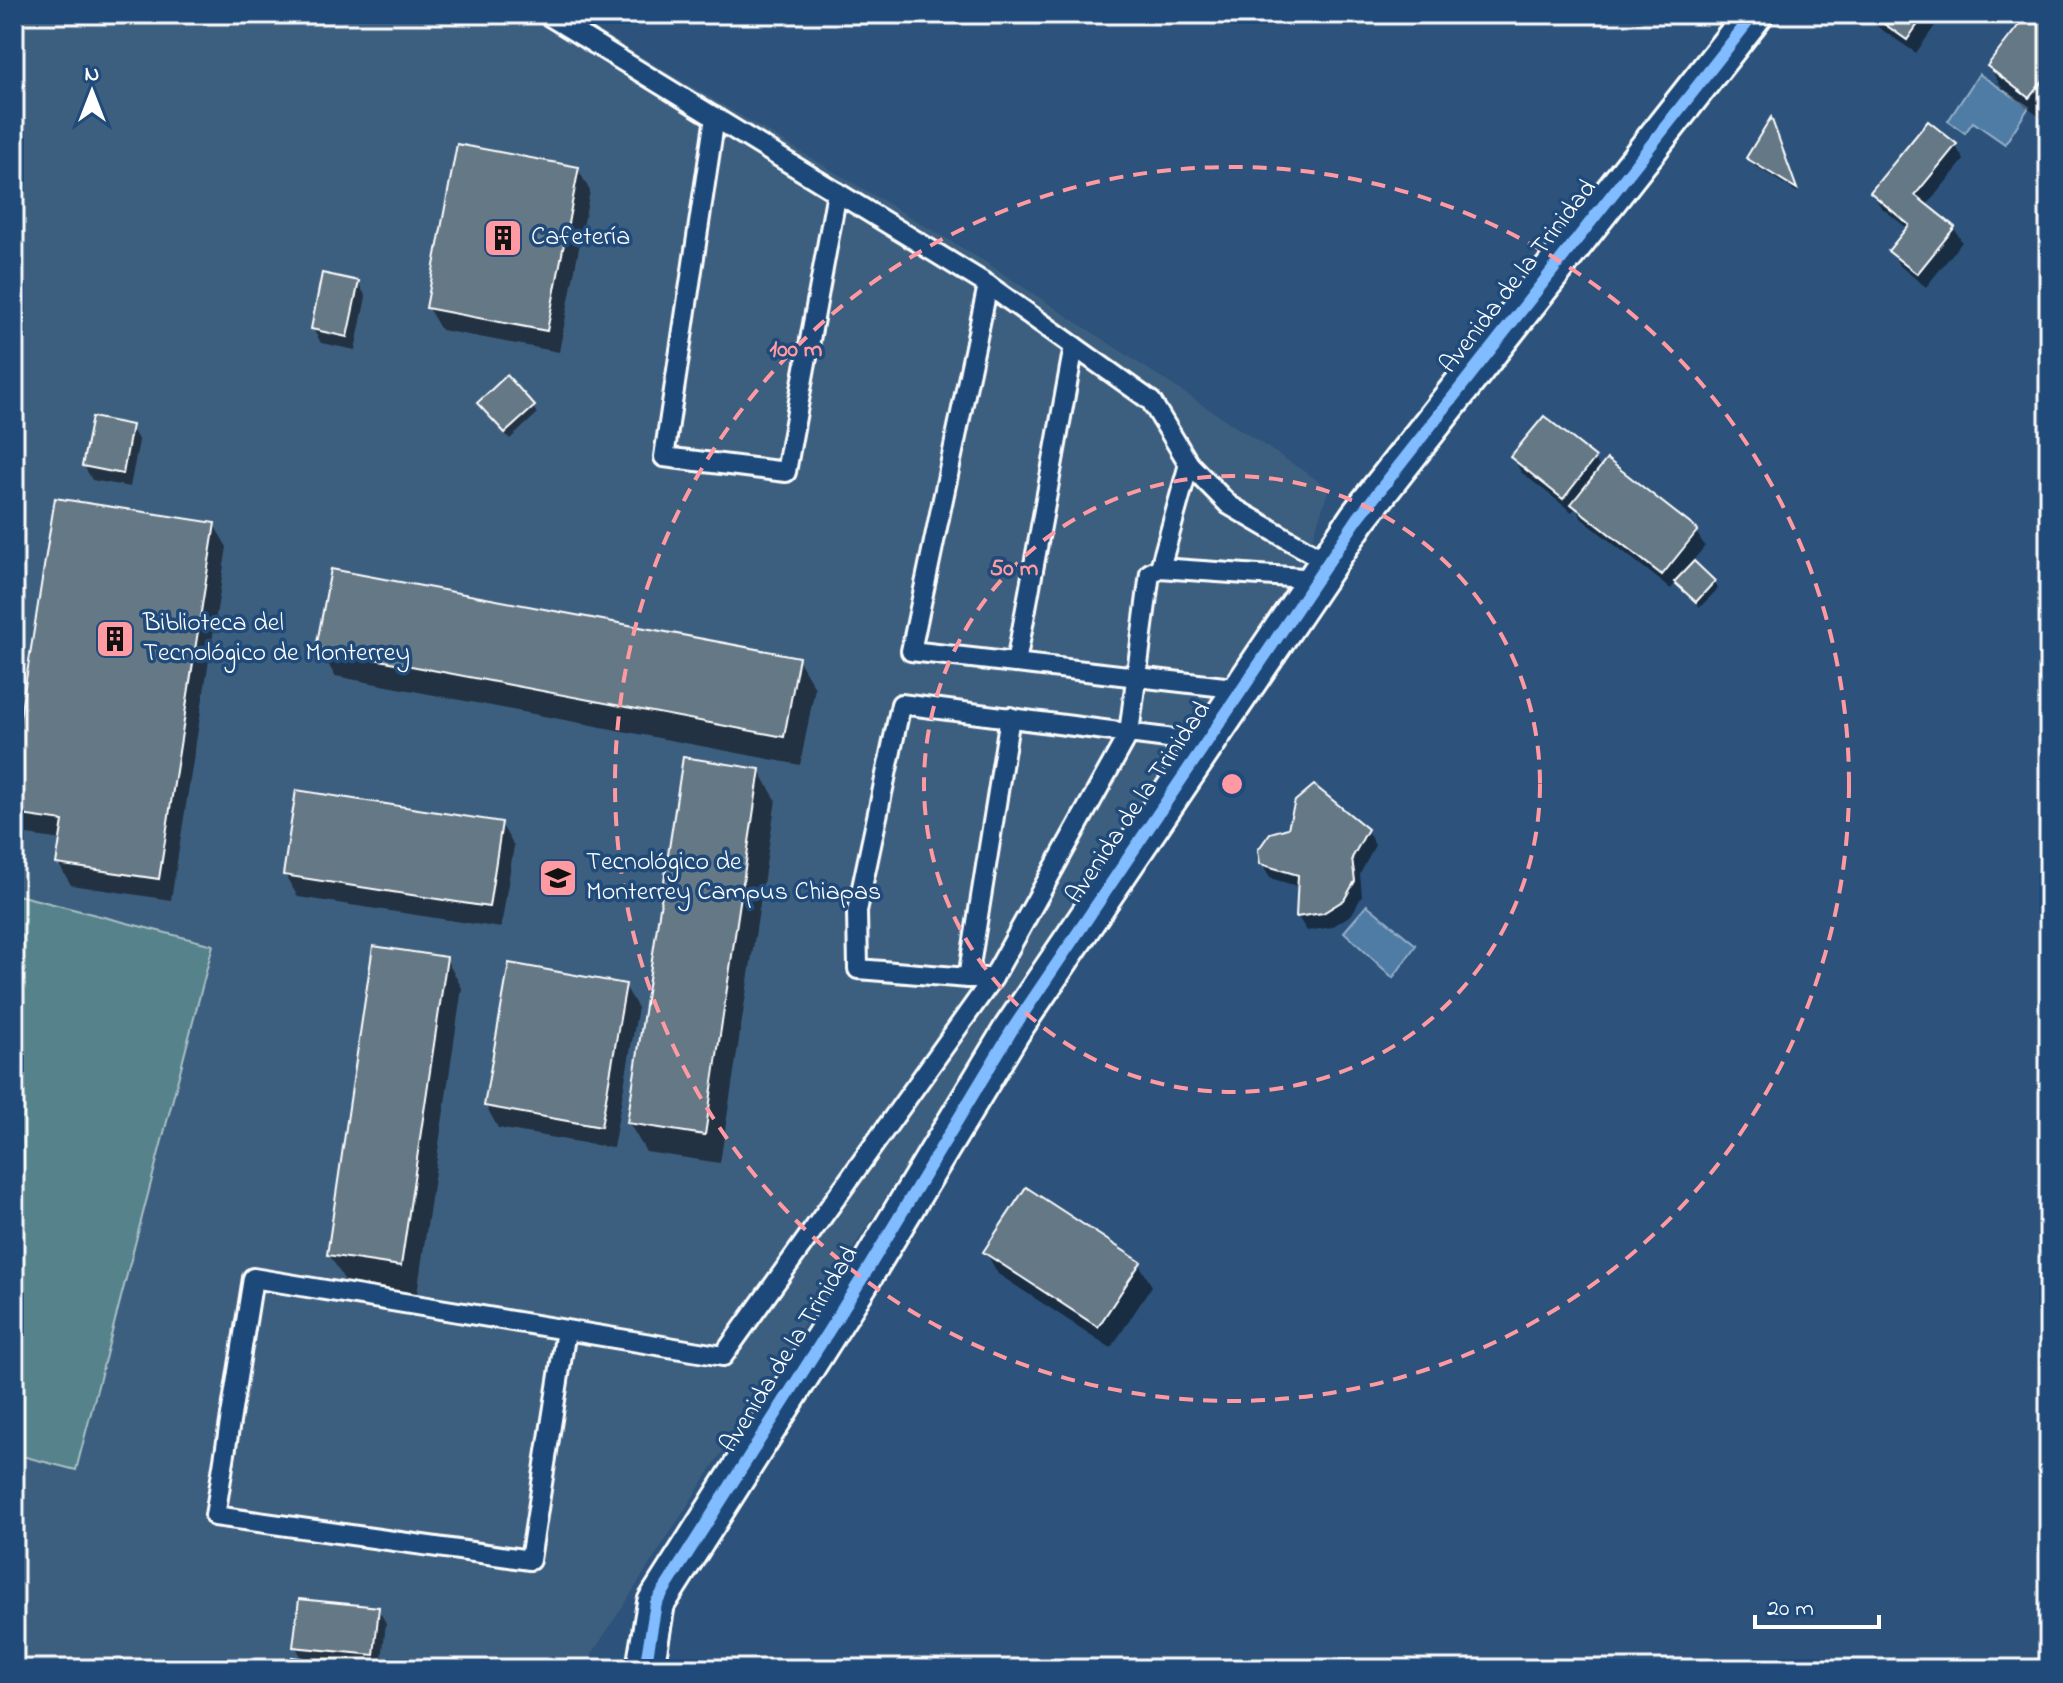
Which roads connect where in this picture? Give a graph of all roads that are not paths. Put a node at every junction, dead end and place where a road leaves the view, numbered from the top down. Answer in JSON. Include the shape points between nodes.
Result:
{"nodes":[{"id":1,"x":546,"y":14,"type":"edge"},
{"id":2,"x":1754,"y":14,"type":"edge"},
{"id":3,"x":715,"y":117,"type":"junction"},
{"id":4,"x":837,"y":192,"type":"junction"},
{"id":5,"x":988,"y":285,"type":"junction"},
{"id":6,"x":1074,"y":346,"type":"junction"},
{"id":7,"x":1189,"y":464,"type":"junction"},
{"id":8,"x":1160,"y":568,"type":"junction"},
{"id":9,"x":1322,"y":571,"type":"junction"},
{"id":10,"x":1016,"y":663,"type":"junction"},
{"id":11,"x":1136,"y":677,"type":"junction"},
{"id":12,"x":1242,"y":689,"type":"junction"},
{"id":13,"x":1010,"y":717,"type":"junction"},
{"id":14,"x":1129,"y":733,"type":"junction"},
{"id":15,"x":1206,"y":743,"type":"junction"},
{"id":16,"x":968,"y":978,"type":"junction"},
{"id":17,"x":993,"y":978,"type":"junction"},
{"id":18,"x":566,"y":1330,"type":"junction"},
{"id":19,"x":645,"y":1669,"type":"edge"}],
"edges":[{"from":1,"to":3,"type":"lane"},
{"from":2,"to":9,"type":"street","name":"Avenida de la Trinidad","via":[[1358,518]]},
{"from":3,"to":4,"type":"lane"},
{"from":3,"to":4,"type":"lane","via":[[664,457],[786,472]]},
{"from":4,"to":5,"type":"lane"},
{"from":5,"to":6,"type":"lane"},
{"from":5,"to":10,"type":"lane","via":[[911,651]]},
{"from":6,"to":7,"type":"lane","via":[[1151,401]]},
{"from":6,"to":10,"type":"lane"},
{"from":7,"to":8,"type":"lane"},
{"from":7,"to":9,"type":"lane","via":[[1229,505]]},
{"from":8,"to":9,"type":"lane"},
{"from":8,"to":11,"type":"lane","via":[[1150,573]]},
{"from":9,"to":12,"type":"street","name":"Avenida de la Trinidad"},
{"from":10,"to":11,"type":"lane"},
{"from":11,"to":12,"type":"lane"},
{"from":11,"to":14,"type":"lane"},
{"from":12,"to":15,"type":"street","name":"Avenida de la Trinidad"},
{"from":13,"to":14,"type":"lane"},
{"from":13,"to":16,"type":"lane"},
{"from":13,"to":16,"type":"lane","via":[[901,704],[857,911],[858,969]]},
{"from":14,"to":15,"type":"lane"},
{"from":14,"to":17,"type":"lane"},
{"from":15,"to":19,"type":"street","name":"Avenida de la Trinidad","via":[[1012,1030],[656,1603]]},
{"from":16,"to":17,"type":"lane"},
{"from":17,"to":18,"type":"lane","via":[[723,1356]]},
{"from":18,"to":18,"type":"lane","via":[[530,1560],[215,1516],[253,1278]]}]}
